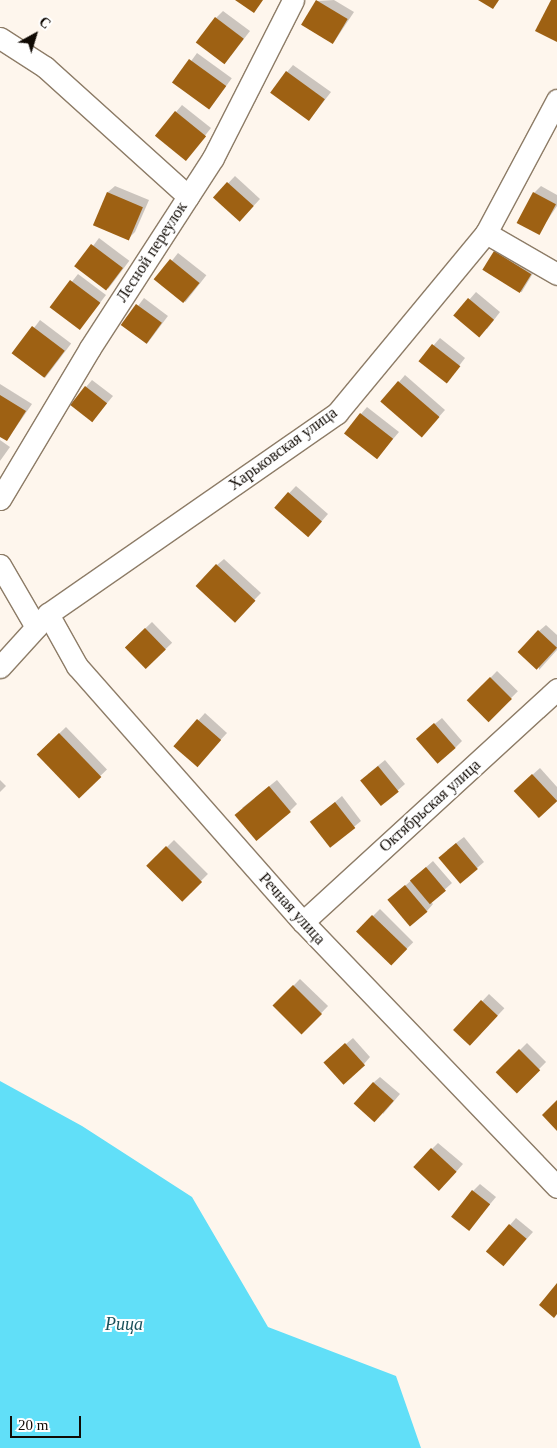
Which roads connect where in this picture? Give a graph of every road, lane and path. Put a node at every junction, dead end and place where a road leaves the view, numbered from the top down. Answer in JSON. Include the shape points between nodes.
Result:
{"nodes":[{"id":1,"x":293,"y":0,"type":"edge"},
{"id":2,"x":0,"y":38,"type":"edge"},
{"id":3,"x":557,"y":100,"type":"edge"},
{"id":4,"x":188,"y":196,"type":"junction"},
{"id":5,"x":486,"y":233,"type":"junction"},
{"id":6,"x":557,"y":274,"type":"edge"},
{"id":7,"x":0,"y":499,"type":"edge"},
{"id":8,"x":0,"y":565,"type":"edge"},
{"id":9,"x":42,"y":620,"type":"junction"},
{"id":10,"x":0,"y":667,"type":"edge"},
{"id":11,"x":557,"y":690,"type":"edge"},
{"id":12,"x":303,"y":922,"type":"junction"},
{"id":13,"x":557,"y":1187,"type":"edge"}],
"edges":[{"from":1,"to":4,"type":"street","name":"Лесной переулок","via":[[213,158]]},
{"from":2,"to":4,"type":"street","via":[[45,67]]},
{"from":3,"to":5,"type":"street","name":"Харьковская улица"},
{"from":4,"to":7,"type":"street","name":"Лесной переулок","via":[[90,348]]},
{"from":5,"to":6,"type":"street"},
{"from":5,"to":9,"type":"street","name":"Харьковская улица","via":[[337,412]]},
{"from":8,"to":9,"type":"street"},
{"from":9,"to":10,"type":"street","name":"Харьковская улица"},
{"from":9,"to":12,"type":"street","name":"Речная улица","via":[[78,666]]},
{"from":11,"to":12,"type":"street","name":"Октябрьская улица"},
{"from":12,"to":13,"type":"street","name":"Речная улица"}]}
